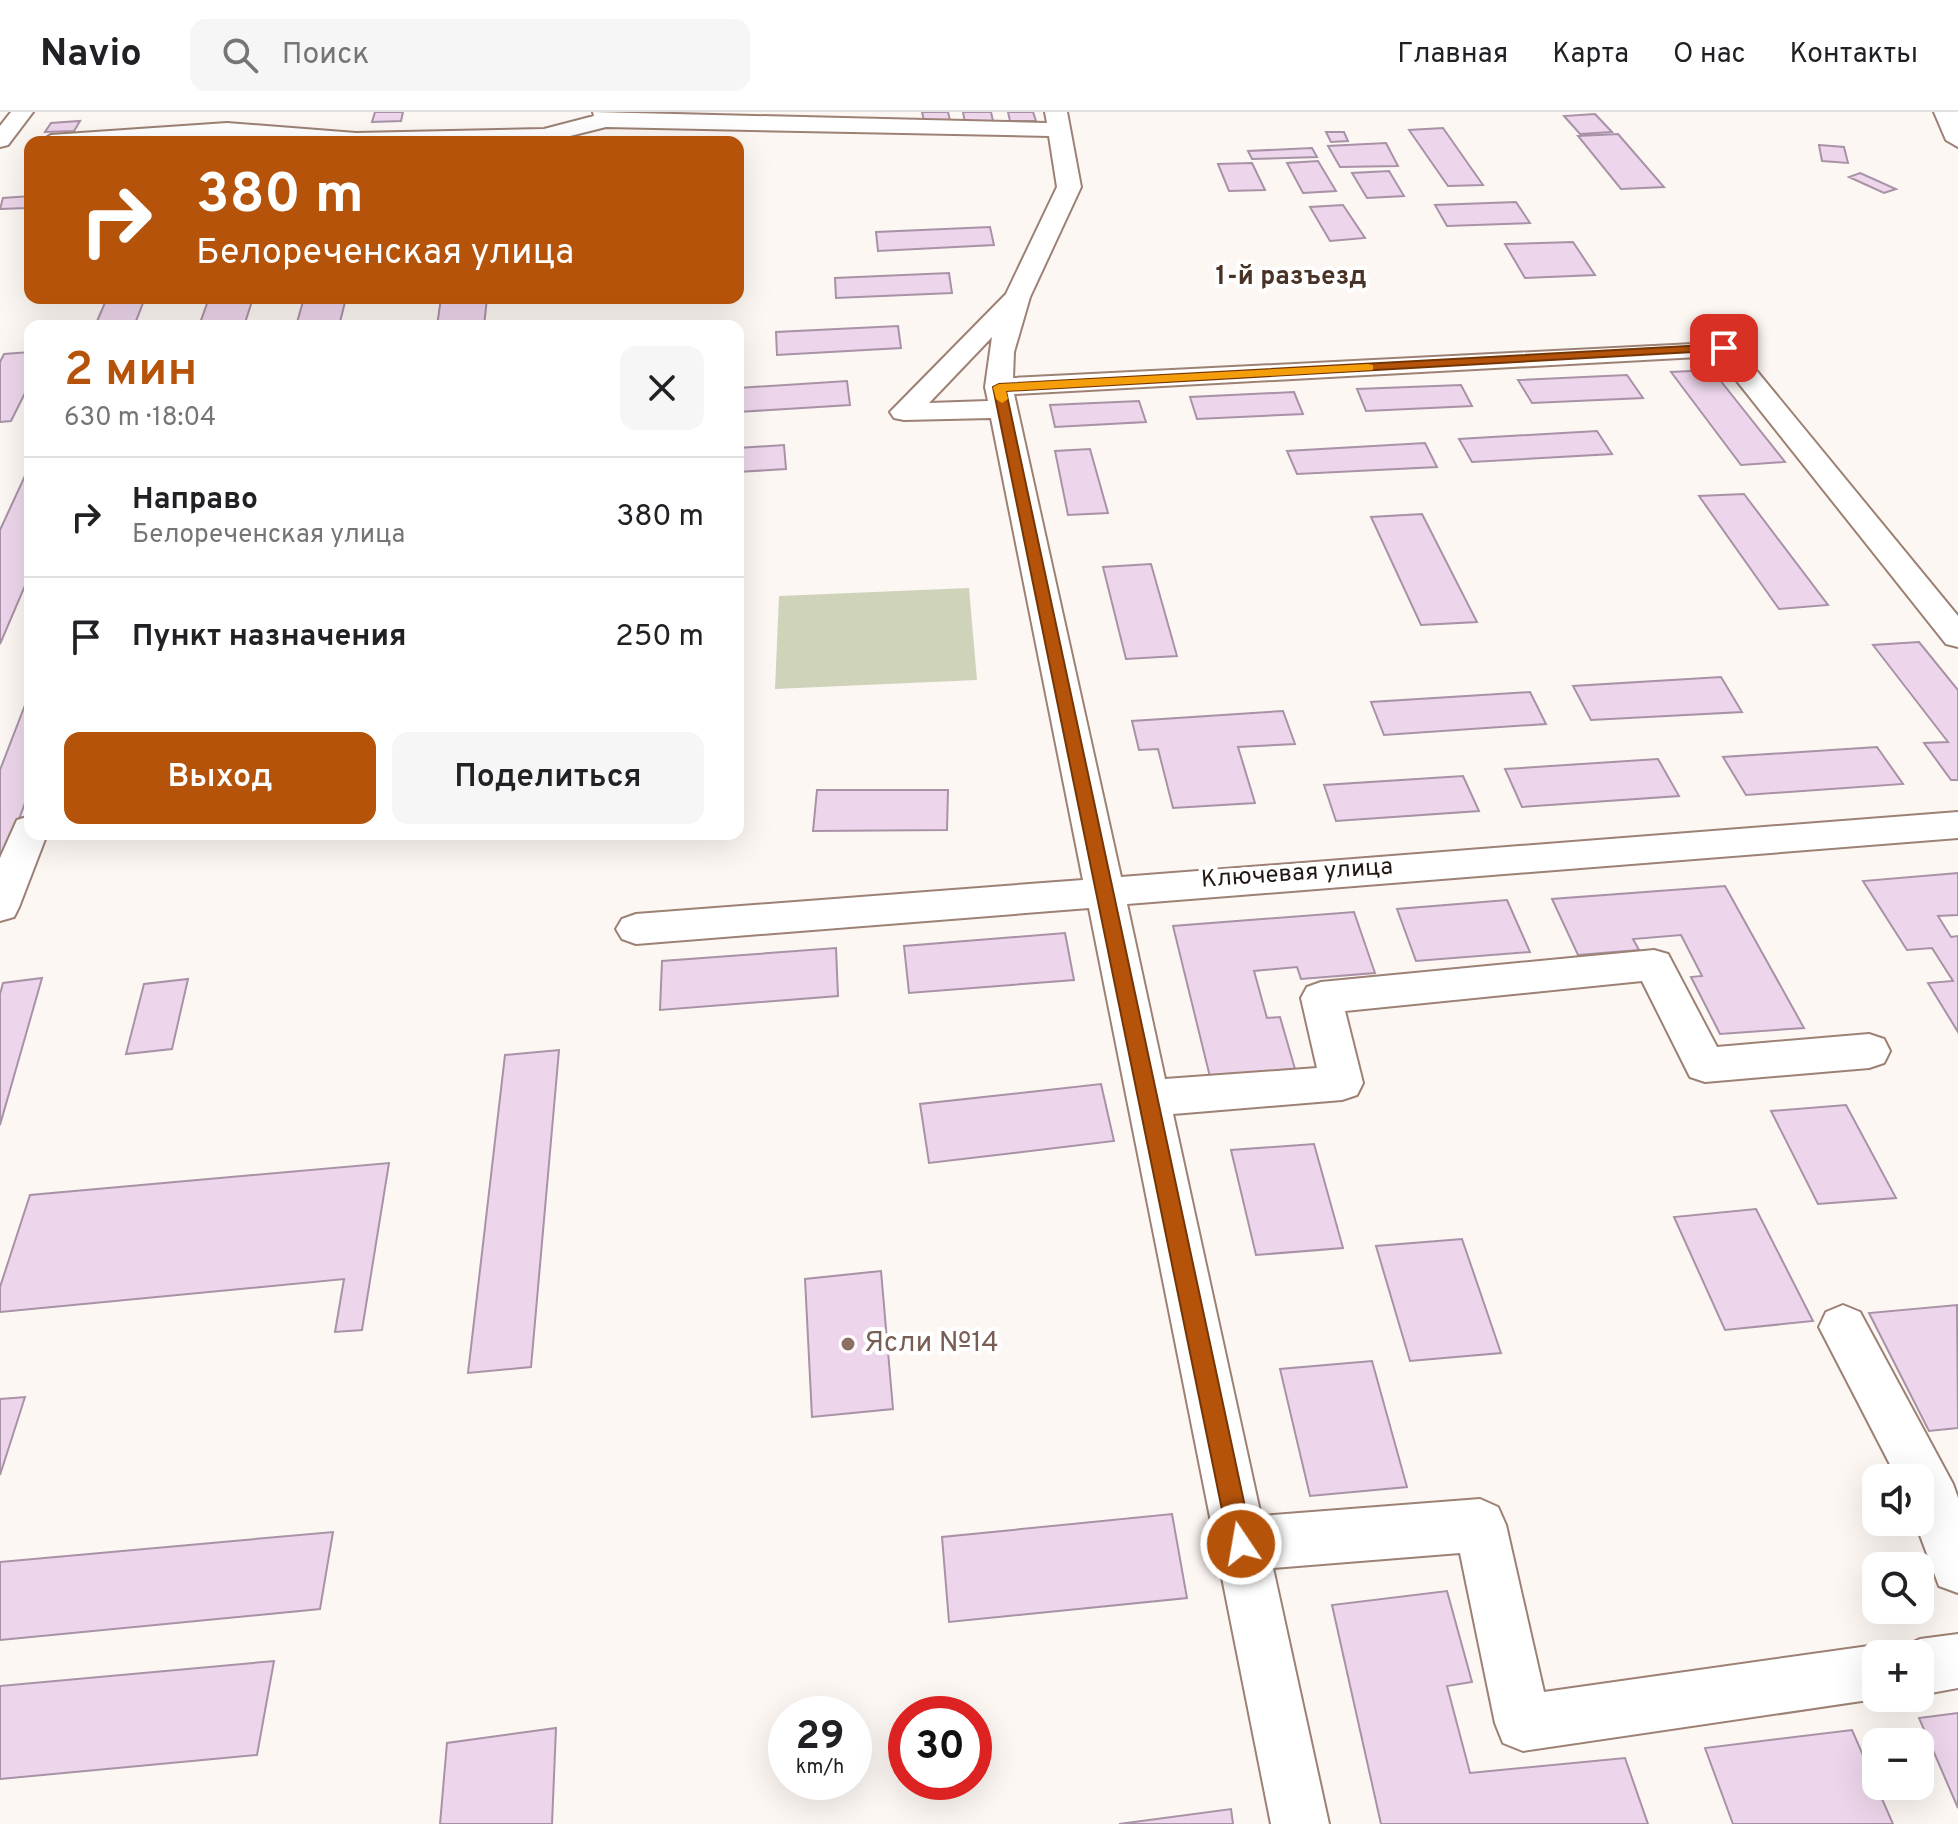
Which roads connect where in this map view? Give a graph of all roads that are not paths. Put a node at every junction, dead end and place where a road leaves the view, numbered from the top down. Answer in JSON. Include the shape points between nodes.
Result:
{"nodes":[{"id":1,"x":22,"y":112,"type":"edge"},
{"id":2,"x":1946,"y":112,"type":"edge"},
{"id":3,"x":605,"y":116,"type":"edge"},
{"id":4,"x":1058,"y":121,"type":"edge"},
{"id":5,"x":139,"y":136,"type":"edge"},
{"id":6,"x":304,"y":136,"type":"edge"},
{"id":7,"x":544,"y":136,"type":"edge"},
{"id":8,"x":1958,"y":140,"type":"edge"},
{"id":9,"x":0,"y":143,"type":"edge"},
{"id":10,"x":24,"y":143,"type":"edge"},
{"id":11,"x":1017,"y":297,"type":"junction"},
{"id":12,"x":1002,"y":398,"type":"junction"},
{"id":13,"x":1958,"y":637,"type":"edge"},
{"id":14,"x":1958,"y":825,"type":"edge"},
{"id":15,"x":26,"y":840,"type":"edge"},
{"id":16,"x":1105,"y":889,"type":"junction"},
{"id":17,"x":0,"y":907,"type":"edge"},
{"id":18,"x":636,"y":929,"type":"dead end"},
{"id":19,"x":1869,"y":1051,"type":"dead end"},
{"id":20,"x":1149,"y":1098,"type":"junction"},
{"id":21,"x":1843,"y":1327,"type":"dead end"},
{"id":22,"x":1241,"y":1544,"type":"junction"},
{"id":23,"x":1958,"y":1567,"type":"edge"},
{"id":24,"x":1958,"y":1661,"type":"edge"},
{"id":25,"x":1934,"y":1665,"type":"edge"},
{"id":26,"x":1862,"y":1675,"type":"edge"},
{"id":27,"x":1300,"y":1824,"type":"edge"}],
"edges":[{"from":1,"to":9,"type":"street"},
{"from":2,"to":8,"type":"main road"},
{"from":3,"to":4,"type":"street"},
{"from":3,"to":7,"type":"street"},
{"from":4,"to":11,"type":"street","via":[[1069,187]]},
{"from":5,"to":6,"type":"street","via":[[227,130]]},
{"from":9,"to":10,"type":"street"},
{"from":11,"to":12,"type":"street","via":[[1001,352]]},
{"from":11,"to":12,"type":"street","via":[[904,412]]},
{"from":12,"to":13,"type":"street","via":[[1724,348]]},
{"from":12,"to":16,"type":"street"},
{"from":14,"to":16,"type":"street","name":"Ключевая улица"},
{"from":15,"to":17,"type":"street"},
{"from":16,"to":18,"type":"street","name":"Ключевая улица"},
{"from":16,"to":20,"type":"street"},
{"from":19,"to":20,"type":"street","via":[[1705,1065],[1654,965],[1321,998],[1342,1083]]},
{"from":20,"to":22,"type":"street"},
{"from":21,"to":23,"type":"street","via":[[1927,1484]]},
{"from":22,"to":26,"type":"street","via":[[1480,1525],[1523,1723]]},
{"from":22,"to":27,"type":"street"},
{"from":24,"to":25,"type":"street"}]}
